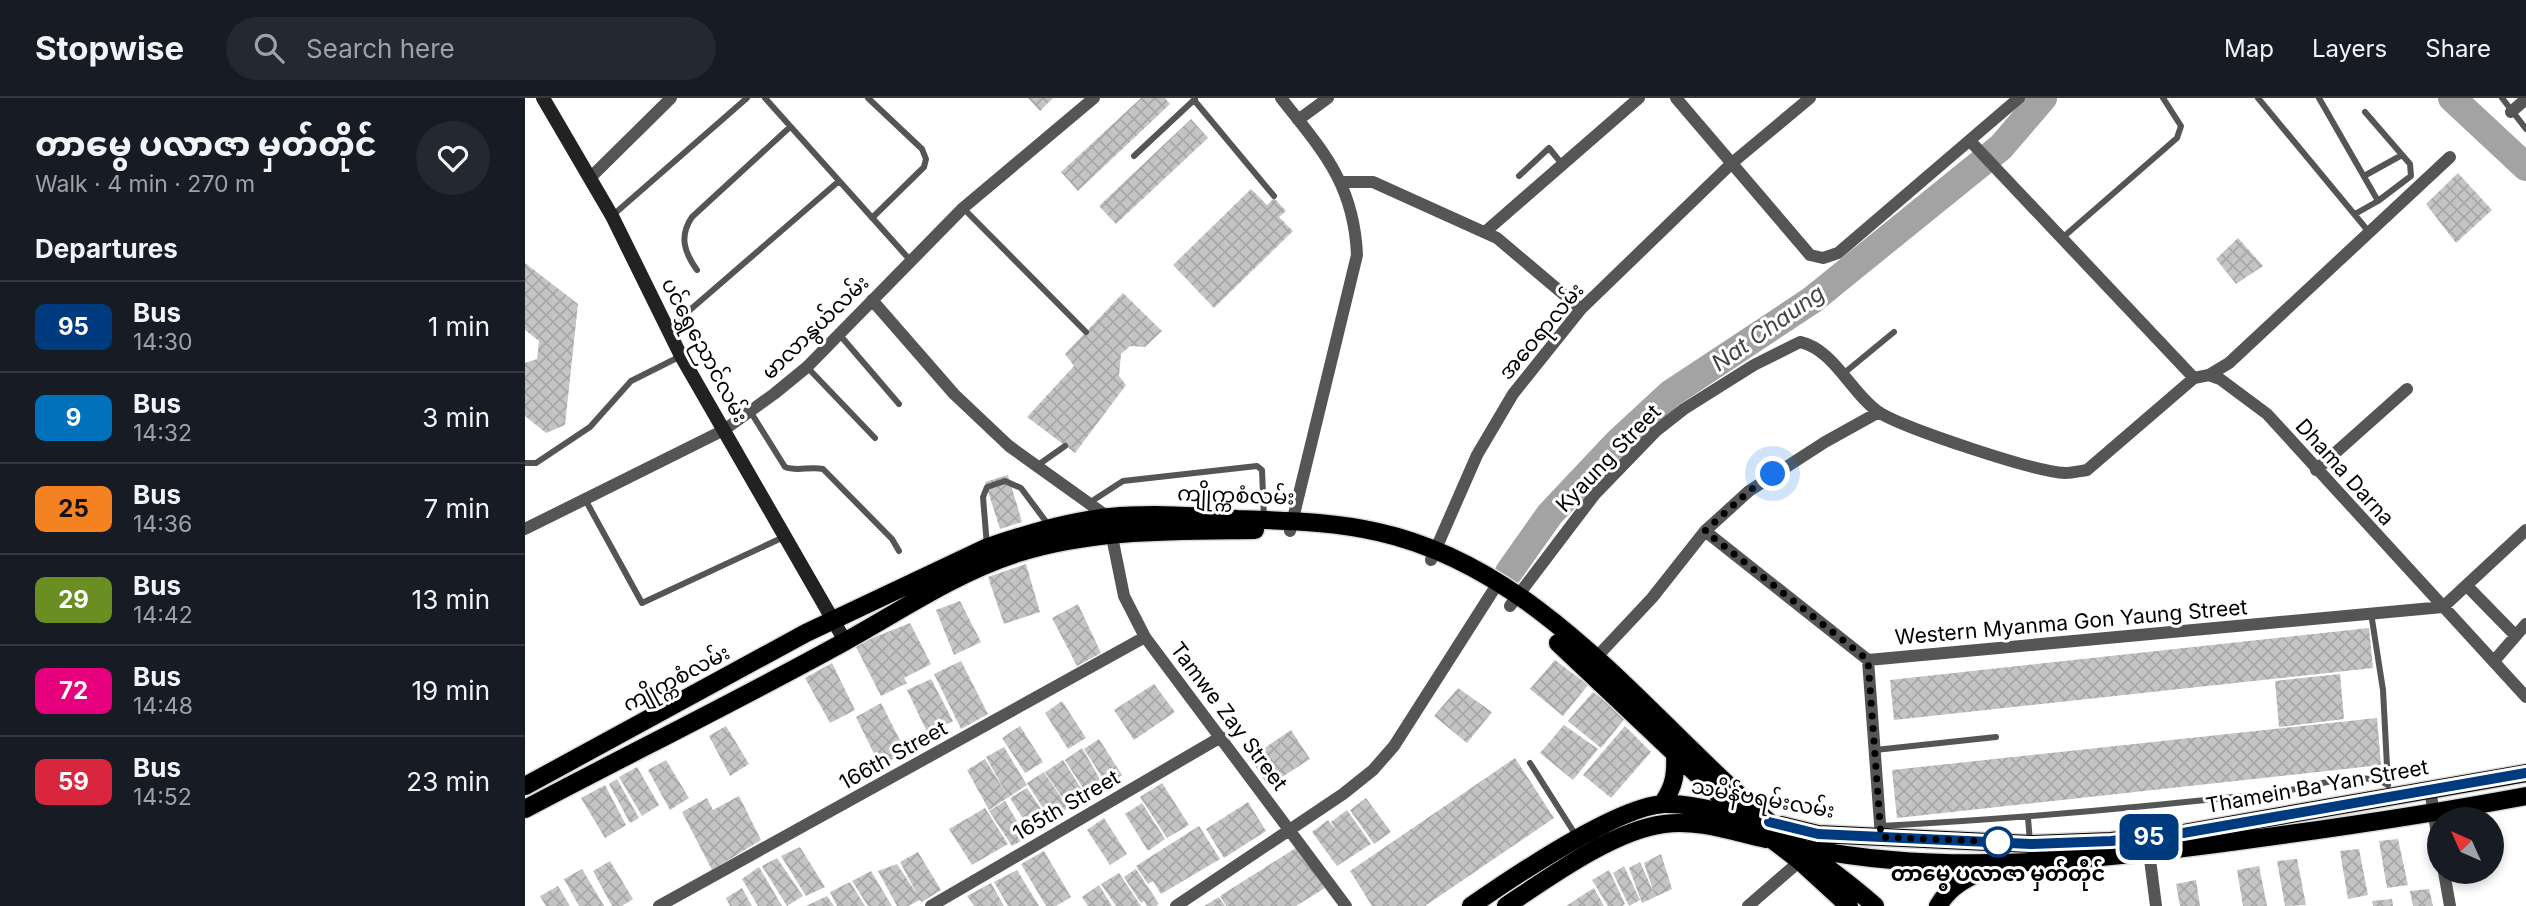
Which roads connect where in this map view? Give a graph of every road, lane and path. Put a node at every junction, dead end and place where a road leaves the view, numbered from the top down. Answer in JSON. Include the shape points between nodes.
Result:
{"nodes":[{"id":1,"x":543,"y":98,"type":"edge"},
{"id":2,"x":671,"y":98,"type":"edge"},
{"id":3,"x":747,"y":98,"type":"edge"},
{"id":4,"x":765,"y":98,"type":"edge"},
{"id":5,"x":868,"y":98,"type":"edge"},
{"id":6,"x":1094,"y":98,"type":"edge"},
{"id":7,"x":1281,"y":98,"type":"edge"},
{"id":8,"x":1328,"y":98,"type":"edge"},
{"id":9,"x":1639,"y":98,"type":"edge"},
{"id":10,"x":1676,"y":98,"type":"edge"},
{"id":11,"x":1810,"y":98,"type":"edge"},
{"id":12,"x":2019,"y":98,"type":"edge"},
{"id":13,"x":2163,"y":98,"type":"edge"},
{"id":14,"x":2257,"y":98,"type":"edge"},
{"id":15,"x":2319,"y":98,"type":"edge"},
{"id":16,"x":2502,"y":98,"type":"edge"},
{"id":17,"x":1195,"y":99,"type":"edge"},
{"id":18,"x":2526,"y":99,"type":"edge"},
{"id":19,"x":659,"y":104,"type":"edge"},
{"id":20,"x":2365,"y":112,"type":"dead end"},
{"id":21,"x":2511,"y":112,"type":"junction"},
{"id":22,"x":1299,"y":120,"type":"junction"},
{"id":23,"x":790,"y":127,"type":"junction"},
{"id":24,"x":2526,"y":129,"type":"edge"},
{"id":25,"x":1974,"y":147,"type":"junction"},
{"id":26,"x":2402,"y":155,"type":"junction"},
{"id":27,"x":1133,"y":156,"type":"dead end"},
{"id":28,"x":2450,"y":157,"type":"dead end"},
{"id":29,"x":1732,"y":163,"type":"junction"},
{"id":30,"x":1562,"y":164,"type":"junction"},
{"id":31,"x":1519,"y":176,"type":"dead end"},
{"id":32,"x":2364,"y":176,"type":"junction"},
{"id":33,"x":590,"y":178,"type":"junction"},
{"id":34,"x":839,"y":181,"type":"junction"},
{"id":35,"x":1343,"y":182,"type":"junction"},
{"id":36,"x":1274,"y":196,"type":"dead end"},
{"id":37,"x":2378,"y":201,"type":"junction"},
{"id":38,"x":963,"y":208,"type":"junction"},
{"id":39,"x":2355,"y":214,"type":"junction"},
{"id":40,"x":612,"y":216,"type":"junction"},
{"id":41,"x":872,"y":218,"type":"junction"},
{"id":42,"x":1485,"y":232,"type":"junction"},
{"id":43,"x":2369,"y":232,"type":"junction"},
{"id":44,"x":2061,"y":239,"type":"junction"},
{"id":45,"x":910,"y":260,"type":"junction"},
{"id":46,"x":697,"y":270,"type":"dead end"},
{"id":47,"x":872,"y":300,"type":"junction"},
{"id":48,"x":1581,"y":309,"type":"junction"},
{"id":49,"x":667,"y":330,"type":"junction"},
{"id":50,"x":1086,"y":332,"type":"dead end"},
{"id":51,"x":1894,"y":332,"type":"dead end"},
{"id":52,"x":839,"y":334,"type":"junction"},
{"id":53,"x":681,"y":356,"type":"junction"},
{"id":54,"x":807,"y":367,"type":"junction"},
{"id":55,"x":1842,"y":375,"type":"junction"},
{"id":56,"x":2209,"y":375,"type":"junction"},
{"id":57,"x":2194,"y":378,"type":"junction"},
{"id":58,"x":2407,"y":388,"type":"dead end"},
{"id":59,"x":899,"y":404,"type":"dead end"},
{"id":60,"x":750,"y":411,"type":"junction"},
{"id":61,"x":1879,"y":412,"type":"junction"},
{"id":62,"x":724,"y":430,"type":"junction"},
{"id":63,"x":875,"y":438,"type":"dead end"},
{"id":64,"x":1065,"y":446,"type":"dead end"},
{"id":65,"x":525,"y":463,"type":"edge"},
{"id":66,"x":1038,"y":465,"type":"junction"},
{"id":67,"x":2316,"y":470,"type":"junction"},
{"id":68,"x":586,"y":501,"type":"junction"},
{"id":69,"x":1089,"y":503,"type":"junction"},
{"id":70,"x":1108,"y":517,"type":"junction"},
{"id":71,"x":1264,"y":524,"type":"junction"},
{"id":72,"x":1291,"y":525,"type":"junction"},
{"id":73,"x":525,"y":529,"type":"edge"},
{"id":74,"x":2526,"y":530,"type":"edge"},
{"id":75,"x":1705,"y":531,"type":"junction"},
{"id":76,"x":1111,"y":535,"type":"junction"},
{"id":77,"x":786,"y":536,"type":"junction"},
{"id":78,"x":1054,"y":537,"type":"junction"},
{"id":79,"x":899,"y":551,"type":"dead end"},
{"id":80,"x":990,"y":555,"type":"junction"},
{"id":81,"x":1433,"y":555,"type":"junction"},
{"id":82,"x":2467,"y":586,"type":"junction"},
{"id":83,"x":1495,"y":588,"type":"junction"},
{"id":84,"x":1514,"y":600,"type":"junction"},
{"id":85,"x":2443,"y":607,"type":"junction"},
{"id":86,"x":2371,"y":613,"type":"junction"},
{"id":87,"x":835,"y":620,"type":"junction"},
{"id":88,"x":2526,"y":624,"type":"edge"},
{"id":89,"x":2515,"y":635,"type":"junction"},
{"id":90,"x":1145,"y":637,"type":"junction"},
{"id":91,"x":845,"y":641,"type":"junction"},
{"id":92,"x":1868,"y":660,"type":"junction"},
{"id":93,"x":2494,"y":661,"type":"junction"},
{"id":94,"x":1591,"y":664,"type":"junction"},
{"id":95,"x":2526,"y":697,"type":"edge"},
{"id":96,"x":1221,"y":737,"type":"junction"},
{"id":97,"x":1996,"y":737,"type":"dead end"},
{"id":98,"x":1875,"y":750,"type":"junction"},
{"id":99,"x":1675,"y":752,"type":"junction"},
{"id":100,"x":1530,"y":763,"type":"dead end"},
{"id":101,"x":2526,"y":773,"type":"edge"},
{"id":102,"x":525,"y":786,"type":"edge"},
{"id":103,"x":2430,"y":789,"type":"junction"},
{"id":104,"x":2390,"y":791,"type":"junction"},
{"id":105,"x":2526,"y":796,"type":"edge"},
{"id":106,"x":1662,"y":804,"type":"junction"},
{"id":107,"x":2433,"y":807,"type":"edge"},
{"id":108,"x":2466,"y":807,"type":"edge"},
{"id":109,"x":525,"y":809,"type":"edge"},
{"id":110,"x":2427,"y":814,"type":"edge"},
{"id":111,"x":1742,"y":817,"type":"junction"},
{"id":112,"x":2028,"y":818,"type":"junction"},
{"id":113,"x":1290,"y":829,"type":"junction"},
{"id":114,"x":1769,"y":831,"type":"junction"},
{"id":115,"x":1881,"y":832,"type":"junction"},
{"id":116,"x":1578,"y":839,"type":"junction"},
{"id":117,"x":2031,"y":844,"type":"junction"},
{"id":118,"x":2149,"y":845,"type":"junction"},
{"id":119,"x":1803,"y":855,"type":"junction"},
{"id":120,"x":2000,"y":863,"type":"junction"},
{"id":121,"x":2446,"y":884,"type":"edge"},
{"id":122,"x":659,"y":906,"type":"edge"},
{"id":123,"x":931,"y":906,"type":"edge"},
{"id":124,"x":1176,"y":906,"type":"edge"},
{"id":125,"x":1346,"y":906,"type":"edge"},
{"id":126,"x":1471,"y":906,"type":"edge"},
{"id":127,"x":1506,"y":906,"type":"edge"},
{"id":128,"x":1748,"y":906,"type":"edge"},
{"id":129,"x":1849,"y":906,"type":"edge"},
{"id":130,"x":1875,"y":906,"type":"edge"},
{"id":131,"x":1938,"y":906,"type":"edge"},
{"id":132,"x":2156,"y":906,"type":"edge"},
{"id":133,"x":2450,"y":906,"type":"edge"}],
"edges":[{"from":1,"to":33,"type":"street","name":"ပင်ရွှေညောင်လမ်း"},
{"from":2,"to":19,"type":"street"},
{"from":3,"to":40,"type":"lane"},
{"from":4,"to":23,"type":"lane"},
{"from":5,"to":41,"type":"lane","via":[[922,149],[926,159],[924,167]]},
{"from":6,"to":38,"type":"street","name":"မာလာနွယ်လမ်း"},
{"from":7,"to":22,"type":"street"},
{"from":8,"to":22,"type":"street"},
{"from":9,"to":30,"type":"street"},
{"from":10,"to":29,"type":"street"},
{"from":11,"to":29,"type":"street","name":"အဝေရာလမ်း"},
{"from":12,"to":25,"type":"street"},
{"from":13,"to":44,"type":"lane","via":[[2181,126],[2177,138]]},
{"from":14,"to":39,"type":"lane"},
{"from":15,"to":32,"type":"lane"},
{"from":16,"to":21,"type":"lane"},
{"from":17,"to":27,"type":"lane"},
{"from":17,"to":36,"type":"lane"},
{"from":18,"to":21,"type":"street"},
{"from":19,"to":33,"type":"street"},
{"from":20,"to":26,"type":"lane"},
{"from":21,"to":24,"type":"lane"},
{"from":22,"to":35,"type":"street"},
{"from":23,"to":34,"type":"lane"},
{"from":23,"to":46,"type":"lane","via":[[685,227],[684,247]]},
{"from":25,"to":29,"type":"street","via":[[1838,253],[1823,258],[1810,255]]},
{"from":25,"to":44,"type":"street"},
{"from":26,"to":32,"type":"lane"},
{"from":26,"to":37,"type":"lane","via":[[2410,164],[2411,176]]},
{"from":28,"to":43,"type":"street"},
{"from":29,"to":48,"type":"street","name":"အဝေရာလမ်း"},
{"from":30,"to":31,"type":"lane","via":[[1549,148]]},
{"from":30,"to":42,"type":"street"},
{"from":32,"to":37,"type":"lane"},
{"from":33,"to":40,"type":"street","name":"ပင်ရွှေညောင်လမ်း"},
{"from":34,"to":41,"type":"lane"},
{"from":34,"to":49,"type":"lane"},
{"from":35,"to":42,"type":"street","via":[[1373,182]]},
{"from":35,"to":72,"type":"street","via":[[1356,234],[1355,274]]},
{"from":37,"to":39,"type":"lane"},
{"from":38,"to":45,"type":"street","name":"မာလာနွယ်လမ်း"},
{"from":38,"to":50,"type":"lane"},
{"from":39,"to":43,"type":"lane"},
{"from":40,"to":49,"type":"street","name":"ပင်ရွှေညောင်လမ်း"},
{"from":41,"to":45,"type":"lane"},
{"from":42,"to":48,"type":"street","via":[[1497,237]]},
{"from":43,"to":56,"type":"street","via":[[2229,363]]},
{"from":44,"to":57,"type":"street"},
{"from":45,"to":47,"type":"street","name":"မာလာနွယ်လမ်း"},
{"from":47,"to":52,"type":"street","name":"မာလာနွယ်လမ်း"},
{"from":47,"to":66,"type":"street","via":[[954,394],[1009,446]]},
{"from":48,"to":81,"type":"street","name":"အဝေရာလမ်း","via":[[1513,394],[1477,455]]},
{"from":49,"to":53,"type":"street","name":"ပင်ရွှေညောင်လမ်း"},
{"from":51,"to":55,"type":"lane"},
{"from":52,"to":54,"type":"street","name":"မာလာနွယ်လမ်း"},
{"from":52,"to":59,"type":"lane"},
{"from":53,"to":62,"type":"street","name":"ပင်ရွှေညောင်လမ်း"},
{"from":53,"to":65,"type":"lane","via":[[631,381],[590,427],[536,463]]},
{"from":54,"to":60,"type":"street","name":"မာလာနွယ်လမ်း"},
{"from":54,"to":63,"type":"lane"},
{"from":55,"to":61,"type":"street"},
{"from":55,"to":84,"type":"street","name":"Kyaung Street","via":[[1807,344],[1794,344],[1684,409],[1595,494]]},
{"from":56,"to":57,"type":"street"},
{"from":56,"to":67,"type":"street","name":"Dhama Darna","via":[[2267,414]]},
{"from":57,"to":61,"type":"street","via":[[2100,460],[2076,472],[2030,466]]},
{"from":58,"to":67,"type":"street"},
{"from":60,"to":62,"type":"street","name":"မာလာနွယ်လမ်း"},
{"from":60,"to":79,"type":"lane","via":[[785,467],[823,469]]},
{"from":61,"to":75,"type":"street","via":[[1749,491]]},
{"from":62,"to":68,"type":"street","name":"မာလာနွယ်လမ်း"},
{"from":62,"to":77,"type":"street","name":"ပင်ရွှေညောင်လမ်း"},
{"from":64,"to":66,"type":"lane"},
{"from":66,"to":69,"type":"street"},
{"from":67,"to":85,"type":"street","name":"Dhama Darna"},
{"from":68,"to":73,"type":"street","name":"မာလာနွယ်လမ်း"},
{"from":68,"to":77,"type":"lane","via":[[642,603]]},
{"from":69,"to":70,"type":"street"},
{"from":69,"to":71,"type":"lane","via":[[1123,481],[1257,466],[1262,470]]},
{"from":70,"to":71,"type":"main road","name":"ကျိုက္ကစံလမ်း","via":[[1189,515]]},
{"from":70,"to":76,"type":"street","name":"Tamwe Zay Street"},
{"from":70,"to":78,"type":"main road","name":"ကျိုက္ကစံလမ်း"},
{"from":71,"to":72,"type":"main road","name":"ကျိုက္ကစံလမ်း"},
{"from":71,"to":76,"type":"main road","name":"ကျိုက္ကစံလမ်း"},
{"from":72,"to":81,"type":"main road","name":"ကျိုက္ကစံလမ်း","via":[[1380,532]]},
{"from":74,"to":82,"type":"street"},
{"from":75,"to":92,"type":"street","name":"Western Myanma Gon Yaung Street"},
{"from":75,"to":94,"type":"street"},
{"from":76,"to":78,"type":"main road","name":"ကျိုက္ကစံလမ်း"},
{"from":76,"to":90,"type":"street","name":"Tamwe Zay Street","via":[[1123,596]]},
{"from":77,"to":87,"type":"street","name":"ပင်ရွှေညောင်လမ်း"},
{"from":78,"to":80,"type":"main road","name":"ကျိုက္ကစံလမ်း"},
{"from":78,"to":80,"type":"lane","via":[[1021,488],[1005,481],[987,487],[983,497]]},
{"from":80,"to":87,"type":"main road","name":"ကျိုက္ကစံလမ်း"},
{"from":80,"to":91,"type":"main road","name":"ကျိုက္ကစံလမ်း"},
{"from":81,"to":83,"type":"main road","name":"ကျိုက္ကစံလမ်း"},
{"from":82,"to":85,"type":"street"},
{"from":82,"to":89,"type":"street"},
{"from":83,"to":84,"type":"main road","name":"ကျိုက္ကစံလမ်း"},
{"from":83,"to":113,"type":"street","via":[[1384,758],[1343,794]]},
{"from":84,"to":94,"type":"main road","name":"ကျိုက္ကစံလမ်း"},
{"from":85,"to":86,"type":"street","name":"Western Myanma Gon Yaung Street"},
{"from":85,"to":93,"type":"street","name":"Dhama Darna"},
{"from":86,"to":92,"type":"street","name":"Western Myanma Gon Yaung Street"},
{"from":86,"to":104,"type":"lane","via":[[2383,690]]},
{"from":87,"to":91,"type":"street","name":"ပင်ရွှေညောင်လမ်း"},
{"from":87,"to":102,"type":"main road","name":"ကျိုက္ကစံလမ်း"},
{"from":88,"to":89,"type":"street"},
{"from":89,"to":93,"type":"street"},
{"from":90,"to":96,"type":"street","name":"Tamwe Zay Street"},
{"from":90,"to":122,"type":"street","name":"166th Street"},
{"from":91,"to":109,"type":"main road","name":"ကျိုက္ကစံလမ်း"},
{"from":92,"to":98,"type":"street"},
{"from":93,"to":95,"type":"street","name":"Dhama Darna"},
{"from":94,"to":99,"type":"main road","name":"ကျိုက္ကစံလမ်း"},
{"from":94,"to":114,"type":"main road","name":"ကျိုက္ကစံလမ်း"},
{"from":96,"to":113,"type":"street","name":"Tamwe Zay Street"},
{"from":96,"to":123,"type":"street","name":"165th Street"},
{"from":97,"to":98,"type":"lane"},
{"from":98,"to":115,"type":"street"},
{"from":99,"to":106,"type":"main road","via":[[1676,773]]},
{"from":99,"to":111,"type":"main road","name":"ကျိုက္ကစံလမ်း"},
{"from":100,"to":116,"type":"lane"},
{"from":101,"to":103,"type":"main road","name":"Thamein Ba Yan Street"},
{"from":103,"to":104,"type":"main road","name":"Thamein Ba Yan Street"},
{"from":103,"to":107,"type":"street"},
{"from":104,"to":112,"type":"lane","via":[[2368,776],[2301,789]]},
{"from":104,"to":118,"type":"main road","name":"Thamein Ba Yan Street"},
{"from":105,"to":108,"type":"main road","name":"သမိန်ဗရမ်းလမ်း"},
{"from":106,"to":111,"type":"main road","name":"သမိန်ဗရမ်းလမ်း"},
{"from":106,"to":116,"type":"main road","name":"သမိန်ဗရမ်းလမ်း"},
{"from":110,"to":118,"type":"main road","name":"သမိန်ဗရမ်းလမ်း"},
{"from":111,"to":114,"type":"main road","name":"သမိန်ဗရမ်းလမ်း"},
{"from":112,"to":115,"type":"lane"},
{"from":112,"to":117,"type":"lane"},
{"from":113,"to":124,"type":"street"},
{"from":113,"to":125,"type":"street","name":"Tamwe Zay Street"},
{"from":114,"to":115,"type":"main road","name":"သမိန်ဗရမ်းလမ်း"},
{"from":114,"to":119,"type":"main road","name":"ကျိုက္ကစံလမ်း"},
{"from":114,"to":127,"type":"main road","name":"သမိန်ဗရမ်းလမ်း","via":[[1685,823],[1652,827],[1554,873]]},
{"from":115,"to":117,"type":"main road","name":"သမိန်ဗရမ်းလမ်း"},
{"from":116,"to":126,"type":"main road","name":"သမိန်ဗရမ်းလမ်း"},
{"from":117,"to":118,"type":"main road","name":"Thamein Ba Yan Street"},
{"from":118,"to":120,"type":"main road","name":"သမိန်ဗရမ်းလမ်း"},
{"from":118,"to":132,"type":"street"},
{"from":119,"to":120,"type":"main road","name":"သမိန်ဗရမ်းလမ်း"},
{"from":119,"to":128,"type":"street"},
{"from":119,"to":129,"type":"main road","name":"ကျိုက္ကစံလမ်း"},
{"from":119,"to":130,"type":"main road","name":"ကျိုက္ကစံလမ်း"},
{"from":120,"to":131,"type":"main road","via":[[1965,878]]},
{"from":121,"to":133,"type":"street"}]}
